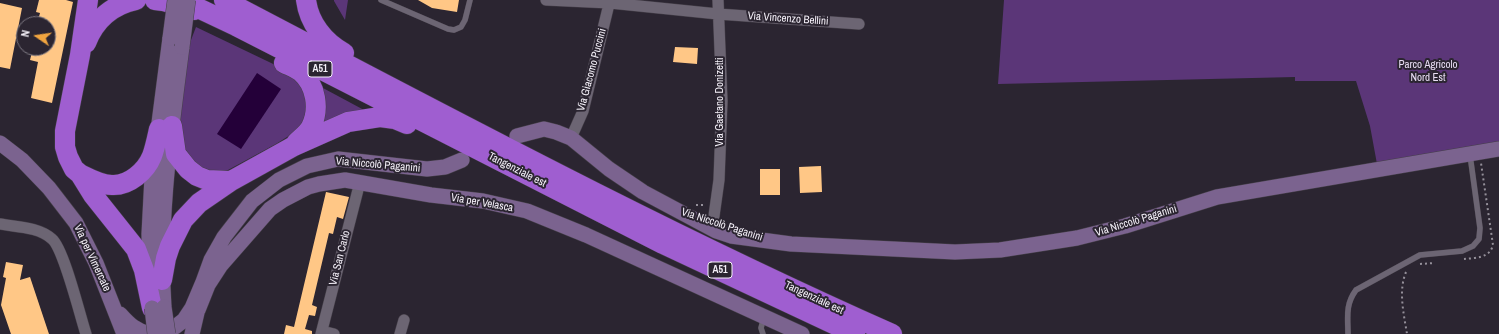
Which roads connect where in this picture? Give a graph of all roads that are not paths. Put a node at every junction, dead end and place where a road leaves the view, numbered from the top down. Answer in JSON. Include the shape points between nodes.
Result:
{"nodes":[{"id":1,"x":88,"y":0,"type":"edge"},
{"id":2,"x":136,"y":0,"type":"edge"},
{"id":3,"x":155,"y":0,"type":"edge"},
{"id":4,"x":175,"y":0,"type":"edge"},
{"id":5,"x":181,"y":0,"type":"edge"},
{"id":6,"x":188,"y":0,"type":"edge"},
{"id":7,"x":224,"y":0,"type":"edge"},
{"id":8,"x":306,"y":0,"type":"edge"},
{"id":9,"x":382,"y":0,"type":"edge"},
{"id":10,"x":470,"y":0,"type":"edge"},
{"id":11,"x":546,"y":0,"type":"edge"},
{"id":12,"x":718,"y":0,"type":"edge"},
{"id":13,"x":610,"y":1,"type":"edge"},
{"id":14,"x":206,"y":13,"type":"junction"},
{"id":15,"x":718,"y":14,"type":"junction"},
{"id":16,"x":859,"y":24,"type":"dead end"},
{"id":17,"x":236,"y":26,"type":"junction"},
{"id":18,"x":176,"y":42,"type":"junction"},
{"id":19,"x":80,"y":56,"type":"junction"},
{"id":20,"x":391,"y":88,"type":"junction"},
{"id":21,"x":166,"y":127,"type":"junction"},
{"id":22,"x":517,"y":136,"type":"dead end"},
{"id":23,"x":571,"y":138,"type":"junction"},
{"id":24,"x":458,"y":140,"type":"junction"},
{"id":25,"x":0,"y":143,"type":"edge"},
{"id":26,"x":294,"y":146,"type":"junction"},
{"id":27,"x":1499,"y":149,"type":"edge"},
{"id":28,"x":1470,"y":154,"type":"junction"},
{"id":29,"x":462,"y":160,"type":"dead end"},
{"id":30,"x":80,"y":174,"type":"junction"},
{"id":31,"x":231,"y":181,"type":"junction"},
{"id":32,"x":360,"y":182,"type":"junction"},
{"id":33,"x":0,"y":224,"type":"edge"},
{"id":34,"x":256,"y":225,"type":"junction"},
{"id":35,"x":712,"y":226,"type":"junction"},
{"id":36,"x":224,"y":237,"type":"junction"},
{"id":37,"x":162,"y":280,"type":"junction"},
{"id":38,"x":203,"y":282,"type":"junction"},
{"id":39,"x":114,"y":308,"type":"junction"},
{"id":40,"x":158,"y":308,"type":"junction"},
{"id":41,"x":198,"y":310,"type":"junction"},
{"id":42,"x":764,"y":316,"type":"junction"},
{"id":43,"x":404,"y":320,"type":"dead end"},
{"id":44,"x":321,"y":332,"type":"edge"},
{"id":45,"x":86,"y":334,"type":"edge"},
{"id":46,"x":124,"y":334,"type":"edge"},
{"id":47,"x":161,"y":334,"type":"edge"},
{"id":48,"x":192,"y":334,"type":"edge"},
{"id":49,"x":334,"y":334,"type":"edge"},
{"id":50,"x":400,"y":334,"type":"edge"},
{"id":51,"x":763,"y":334,"type":"edge"},
{"id":52,"x":802,"y":334,"type":"edge"},
{"id":53,"x":855,"y":334,"type":"edge"},
{"id":54,"x":892,"y":334,"type":"edge"},
{"id":55,"x":1348,"y":334,"type":"edge"}],
"edges":[{"from":1,"to":19,"type":"highway"},
{"from":2,"to":19,"type":"highway","via":[[120,5],[100,19]]},
{"from":3,"to":14,"type":"highway"},
{"from":4,"to":18,"type":"street","bridge":true},
{"from":5,"to":14,"type":"highway","name":"Tangenziale est","number":"A51"},
{"from":6,"to":18,"type":"street","bridge":true},
{"from":7,"to":20,"type":"highway","name":"Tangenziale est","number":"A51"},
{"from":8,"to":20,"type":"highway","via":[[314,25],[325,38],[338,49],[380,71]]},
{"from":9,"to":10,"type":"lane","via":[[454,30],[463,24]]},
{"from":11,"to":13,"type":"street","name":"Via Vincenzo Bellini"},
{"from":12,"to":15,"type":"street","name":"Via Gaetano Donizetti"},
{"from":13,"to":15,"type":"street","name":"Via Vincenzo Bellini"},
{"from":13,"to":23,"type":"street","name":"Via Giacomo Puccini","via":[[583,111]]},
{"from":14,"to":17,"type":"highway","name":"Tangenziale est","number":"A51"},
{"from":15,"to":16,"type":"street","name":"Via Vincenzo Bellini"},
{"from":15,"to":35,"type":"street","name":"Via Gaetano Donizetti","via":[[722,100],[716,218]]},
{"from":17,"to":24,"type":"highway","name":"Tangenziale est","number":"A51"},
{"from":17,"to":26,"type":"highway","via":[[258,50],[301,72],[312,88],[316,102],[312,123]]},
{"from":18,"to":21,"type":"street"},
{"from":19,"to":30,"type":"highway","via":[[65,147],[74,168]]},
{"from":20,"to":54,"type":"highway","name":"Tangenziale est","number":"A51","via":[[756,272]]},
{"from":21,"to":30,"type":"highway","via":[[146,168],[130,180],[113,186]]},
{"from":21,"to":31,"type":"highway","via":[[176,154],[188,169],[203,179]]},
{"from":21,"to":37,"type":"street"},
{"from":21,"to":40,"type":"street","via":[[152,177],[149,234],[149,264]]},
{"from":22,"to":23,"type":"street","name":"Via Niccolò Paganini","via":[[544,129]]},
{"from":23,"to":35,"type":"street","name":"Via Niccolò Paganini","via":[[643,192]]},
{"from":24,"to":26,"type":"highway","via":[[431,136],[395,119],[380,117],[348,122]]},
{"from":24,"to":53,"type":"highway","name":"Tangenziale est","number":"A51","via":[[663,244]]},
{"from":25,"to":39,"type":"street","name":"Via per Vimercate","via":[[22,160],[49,188],[76,223]]},
{"from":26,"to":31,"type":"highway"},
{"from":27,"to":28,"type":"street","name":"Via Niccolò Paganini"},
{"from":28,"to":35,"type":"street","name":"Via Niccolò Paganini","via":[[1217,197],[1091,235],[1000,250],[955,252],[791,244],[731,236]]},
{"from":28,"to":55,"type":"lane","via":[[1480,228],[1479,239],[1473,246],[1462,251],[1420,255],[1356,290],[1350,298]]},
{"from":29,"to":36,"type":"street","name":"Via Niccolò Paganini","via":[[435,168],[338,159],[307,166],[279,180],[258,195]]},
{"from":30,"to":40,"type":"highway","via":[[93,195],[136,249]]},
{"from":31,"to":37,"type":"highway","via":[[199,204],[183,220],[170,246]]},
{"from":32,"to":34,"type":"street","name":"Via per Velasca","via":[[345,180],[308,187],[275,206]]},
{"from":32,"to":42,"type":"street","name":"Via per Velasca","via":[[528,211]]},
{"from":32,"to":44,"type":"street","name":"Via San Carlo"},
{"from":33,"to":45,"type":"street","via":[[39,231],[54,240],[64,260]]},
{"from":34,"to":36,"type":"street"},
{"from":34,"to":41,"type":"street","name":"Via per Velasca","via":[[213,277]]},
{"from":36,"to":38,"type":"street","name":"Via Niccolò Paganini","via":[[211,260]]},
{"from":37,"to":40,"type":"street"},
{"from":38,"to":41,"type":"street","name":"Via per Velasca"},
{"from":38,"to":47,"type":"street","name":"Via Niccolò Paganini","via":[[184,320]]},
{"from":39,"to":46,"type":"street","name":"Via per Vimercate"},
{"from":39,"to":47,"type":"street","name":"Via per Vimercate","via":[[132,328]]},
{"from":40,"to":47,"type":"street","bridge":true},
{"from":41,"to":48,"type":"street","name":"Via per Velasca"},
{"from":42,"to":51,"type":"lane","via":[[761,328]]},
{"from":42,"to":52,"type":"street","name":"Via per Velasca"},
{"from":43,"to":50,"type":"street"},
{"from":44,"to":49,"type":"street"}]}
